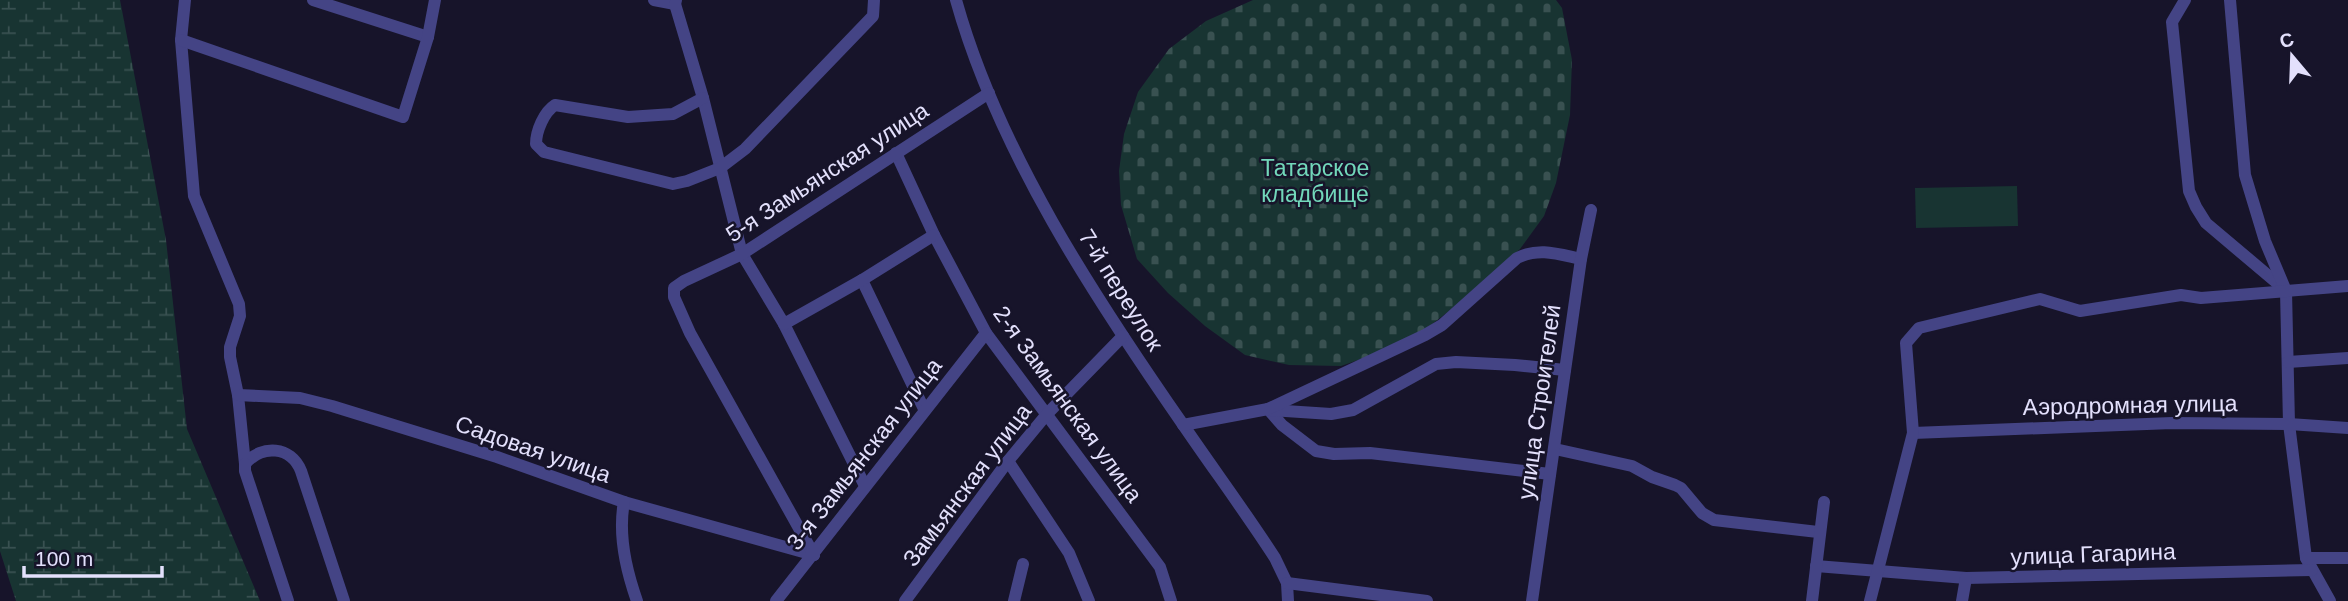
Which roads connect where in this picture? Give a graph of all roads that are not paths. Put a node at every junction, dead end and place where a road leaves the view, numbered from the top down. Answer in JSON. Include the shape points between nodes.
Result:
{"nodes":[{"id":1,"x":185,"y":0,"type":"edge"},
{"id":2,"x":313,"y":0,"type":"edge"},
{"id":3,"x":435,"y":0,"type":"edge"},
{"id":4,"x":654,"y":0,"type":"edge"},
{"id":5,"x":874,"y":0,"type":"edge"},
{"id":6,"x":957,"y":0,"type":"edge"},
{"id":7,"x":2185,"y":0,"type":"edge"},
{"id":8,"x":2230,"y":0,"type":"edge"},
{"id":9,"x":676,"y":2,"type":"edge"},
{"id":10,"x":428,"y":37,"type":"junction"},
{"id":11,"x":181,"y":40,"type":"junction"},
{"id":12,"x":989,"y":93,"type":"junction"},
{"id":13,"x":704,"y":98,"type":"junction"},
{"id":14,"x":896,"y":153,"type":"junction"},
{"id":15,"x":720,"y":168,"type":"junction"},
{"id":16,"x":1591,"y":210,"type":"dead end"},
{"id":17,"x":934,"y":235,"type":"junction"},
{"id":18,"x":742,"y":254,"type":"junction"},
{"id":19,"x":1581,"y":259,"type":"junction"},
{"id":20,"x":862,"y":280,"type":"junction"},
{"id":21,"x":2348,"y":286,"type":"edge"},
{"id":22,"x":2286,"y":291,"type":"junction"},
{"id":23,"x":784,"y":324,"type":"junction"},
{"id":24,"x":986,"y":332,"type":"junction"},
{"id":25,"x":1123,"y":336,"type":"junction"},
{"id":26,"x":2348,"y":358,"type":"edge"},
{"id":27,"x":2288,"y":362,"type":"junction"},
{"id":28,"x":1565,"y":370,"type":"junction"},
{"id":29,"x":238,"y":395,"type":"junction"},
{"id":30,"x":923,"y":409,"type":"junction"},
{"id":31,"x":1268,"y":409,"type":"junction"},
{"id":32,"x":1047,"y":414,"type":"junction"},
{"id":33,"x":2289,"y":424,"type":"junction"},
{"id":34,"x":1183,"y":425,"type":"junction"},
{"id":35,"x":2348,"y":428,"type":"edge"},
{"id":36,"x":1913,"y":433,"type":"junction"},
{"id":37,"x":1555,"y":449,"type":"junction"},
{"id":38,"x":1008,"y":461,"type":"junction"},
{"id":39,"x":245,"y":464,"type":"junction"},
{"id":40,"x":1550,"y":474,"type":"junction"},
{"id":41,"x":865,"y":486,"type":"junction"},
{"id":42,"x":624,"y":502,"type":"junction"},
{"id":43,"x":1824,"y":502,"type":"dead end"},
{"id":44,"x":1818,"y":532,"type":"junction"},
{"id":45,"x":814,"y":555,"type":"junction"},
{"id":46,"x":2348,"y":558,"type":"edge"},
{"id":47,"x":1023,"y":564,"type":"dead end"},
{"id":48,"x":2309,"y":564,"type":"junction"},
{"id":49,"x":1816,"y":566,"type":"junction"},
{"id":50,"x":1876,"y":571,"type":"junction"},
{"id":51,"x":1966,"y":578,"type":"junction"},
{"id":52,"x":1287,"y":583,"type":"junction"},
{"id":53,"x":288,"y":601,"type":"edge"},
{"id":54,"x":344,"y":601,"type":"edge"},
{"id":55,"x":638,"y":601,"type":"edge"},
{"id":56,"x":776,"y":601,"type":"edge"},
{"id":57,"x":905,"y":601,"type":"edge"},
{"id":58,"x":1014,"y":601,"type":"edge"},
{"id":59,"x":1089,"y":601,"type":"edge"},
{"id":60,"x":1171,"y":601,"type":"edge"},
{"id":61,"x":1288,"y":601,"type":"edge"},
{"id":62,"x":1427,"y":601,"type":"edge"},
{"id":63,"x":1532,"y":601,"type":"edge"},
{"id":64,"x":1812,"y":601,"type":"edge"},
{"id":65,"x":1870,"y":601,"type":"edge"},
{"id":66,"x":1962,"y":601,"type":"edge"},
{"id":67,"x":2330,"y":601,"type":"edge"}],
"edges":[{"from":1,"to":11,"type":"street"},
{"from":2,"to":10,"type":"street"},
{"from":3,"to":10,"type":"street"},
{"from":4,"to":9,"type":"street"},
{"from":5,"to":15,"type":"street","via":[[873,16],[745,149]]},
{"from":6,"to":12,"type":"street","name":"7-й переулок"},
{"from":7,"to":22,"type":"street","via":[[2172,22],[2189,191],[2206,223]]},
{"from":8,"to":22,"type":"street","via":[[2245,175]]},
{"from":9,"to":13,"type":"street"},
{"from":10,"to":11,"type":"street","via":[[403,117]]},
{"from":11,"to":29,"type":"street","via":[[194,195],[239,304],[230,347]]},
{"from":12,"to":14,"type":"street","name":"5-я Замьянская улица"},
{"from":12,"to":25,"type":"street","name":"7-й переулок","via":[[1057,227]]},
{"from":13,"to":15,"type":"street"},
{"from":13,"to":15,"type":"street","via":[[673,114],[628,117],[555,105],[544,118],[536,144],[544,152],[673,184]]},
{"from":14,"to":17,"type":"street","name":"2-я Замьянская улица"},
{"from":14,"to":18,"type":"street","name":"5-я Замьянская улица"},
{"from":15,"to":18,"type":"street"},
{"from":16,"to":19,"type":"street","name":"улица Строителей"},
{"from":17,"to":20,"type":"street"},
{"from":17,"to":24,"type":"street","name":"2-я Замьянская улица"},
{"from":18,"to":23,"type":"street"},
{"from":18,"to":45,"type":"street","name":"5-я Замьянская улица","via":[[684,281],[674,288],[674,295],[690,333]]},
{"from":19,"to":28,"type":"street","name":"улица Строителей"},
{"from":19,"to":31,"type":"street","via":[[1542,251],[1527,253],[1442,325]]},
{"from":20,"to":23,"type":"street"},
{"from":20,"to":30,"type":"street"},
{"from":21,"to":22,"type":"street"},
{"from":22,"to":27,"type":"street"},
{"from":22,"to":36,"type":"street","via":[[2201,298],[2181,295],[2080,312],[2040,299],[1928,325],[1913,332],[1906,343]]},
{"from":23,"to":41,"type":"street"},
{"from":24,"to":30,"type":"street","name":"3-я Замьянская улица"},
{"from":24,"to":32,"type":"street","name":"2-я Замьянская улица"},
{"from":25,"to":32,"type":"street","name":"Замьянская улица"},
{"from":25,"to":34,"type":"street","name":"7-й переулок"},
{"from":26,"to":27,"type":"street"},
{"from":27,"to":33,"type":"street"},
{"from":28,"to":31,"type":"street","via":[[1436,364],[1353,410],[1331,414]]},
{"from":28,"to":37,"type":"street","name":"улица Строителей"},
{"from":29,"to":39,"type":"street"},
{"from":29,"to":42,"type":"street","name":"Садовая улица","via":[[300,398],[497,457]]},
{"from":30,"to":41,"type":"street","name":"3-я Замьянская улица"},
{"from":31,"to":34,"type":"street"},
{"from":31,"to":40,"type":"street","via":[[1316,451]]},
{"from":32,"to":38,"type":"street","name":"Замьянская улица"},
{"from":32,"to":60,"type":"street","name":"2-я Замьянская улица","via":[[1160,567]]},
{"from":33,"to":35,"type":"street","name":"Аэродромная улица"},
{"from":33,"to":36,"type":"street","name":"Аэродромная улица","via":[[2172,423]]},
{"from":33,"to":48,"type":"street"},
{"from":34,"to":52,"type":"street","name":"7-й переулок","via":[[1259,533]]},
{"from":36,"to":50,"type":"street"},
{"from":37,"to":40,"type":"street","name":"улица Строителей"},
{"from":37,"to":44,"type":"street","via":[[1632,466],[1675,485],[1714,520]]},
{"from":38,"to":57,"type":"street","name":"Замьянская улица"},
{"from":38,"to":59,"type":"street","via":[[1069,553]]},
{"from":39,"to":53,"type":"street"},
{"from":39,"to":54,"type":"street","via":[[258,452],[273,449],[298,463]]},
{"from":40,"to":63,"type":"street","name":"улица Строителей"},
{"from":41,"to":45,"type":"street","name":"3-я Замьянская улица"},
{"from":42,"to":45,"type":"street","name":"Садовая улица"},
{"from":42,"to":55,"type":"street","via":[[622,535]]},
{"from":43,"to":44,"type":"street"},
{"from":44,"to":49,"type":"street"},
{"from":45,"to":56,"type":"street","name":"3-я Замьянская улица"},
{"from":46,"to":48,"type":"street","name":"улица Гагарина"},
{"from":47,"to":58,"type":"street"},
{"from":48,"to":51,"type":"street","name":"улица Гагарина"},
{"from":48,"to":67,"type":"street"},
{"from":49,"to":50,"type":"street","name":"улица Гагарина"},
{"from":49,"to":64,"type":"street"},
{"from":50,"to":51,"type":"street","name":"улица Гагарина"},
{"from":50,"to":65,"type":"street"},
{"from":51,"to":66,"type":"street"},
{"from":52,"to":61,"type":"street"},
{"from":52,"to":62,"type":"street"}]}
